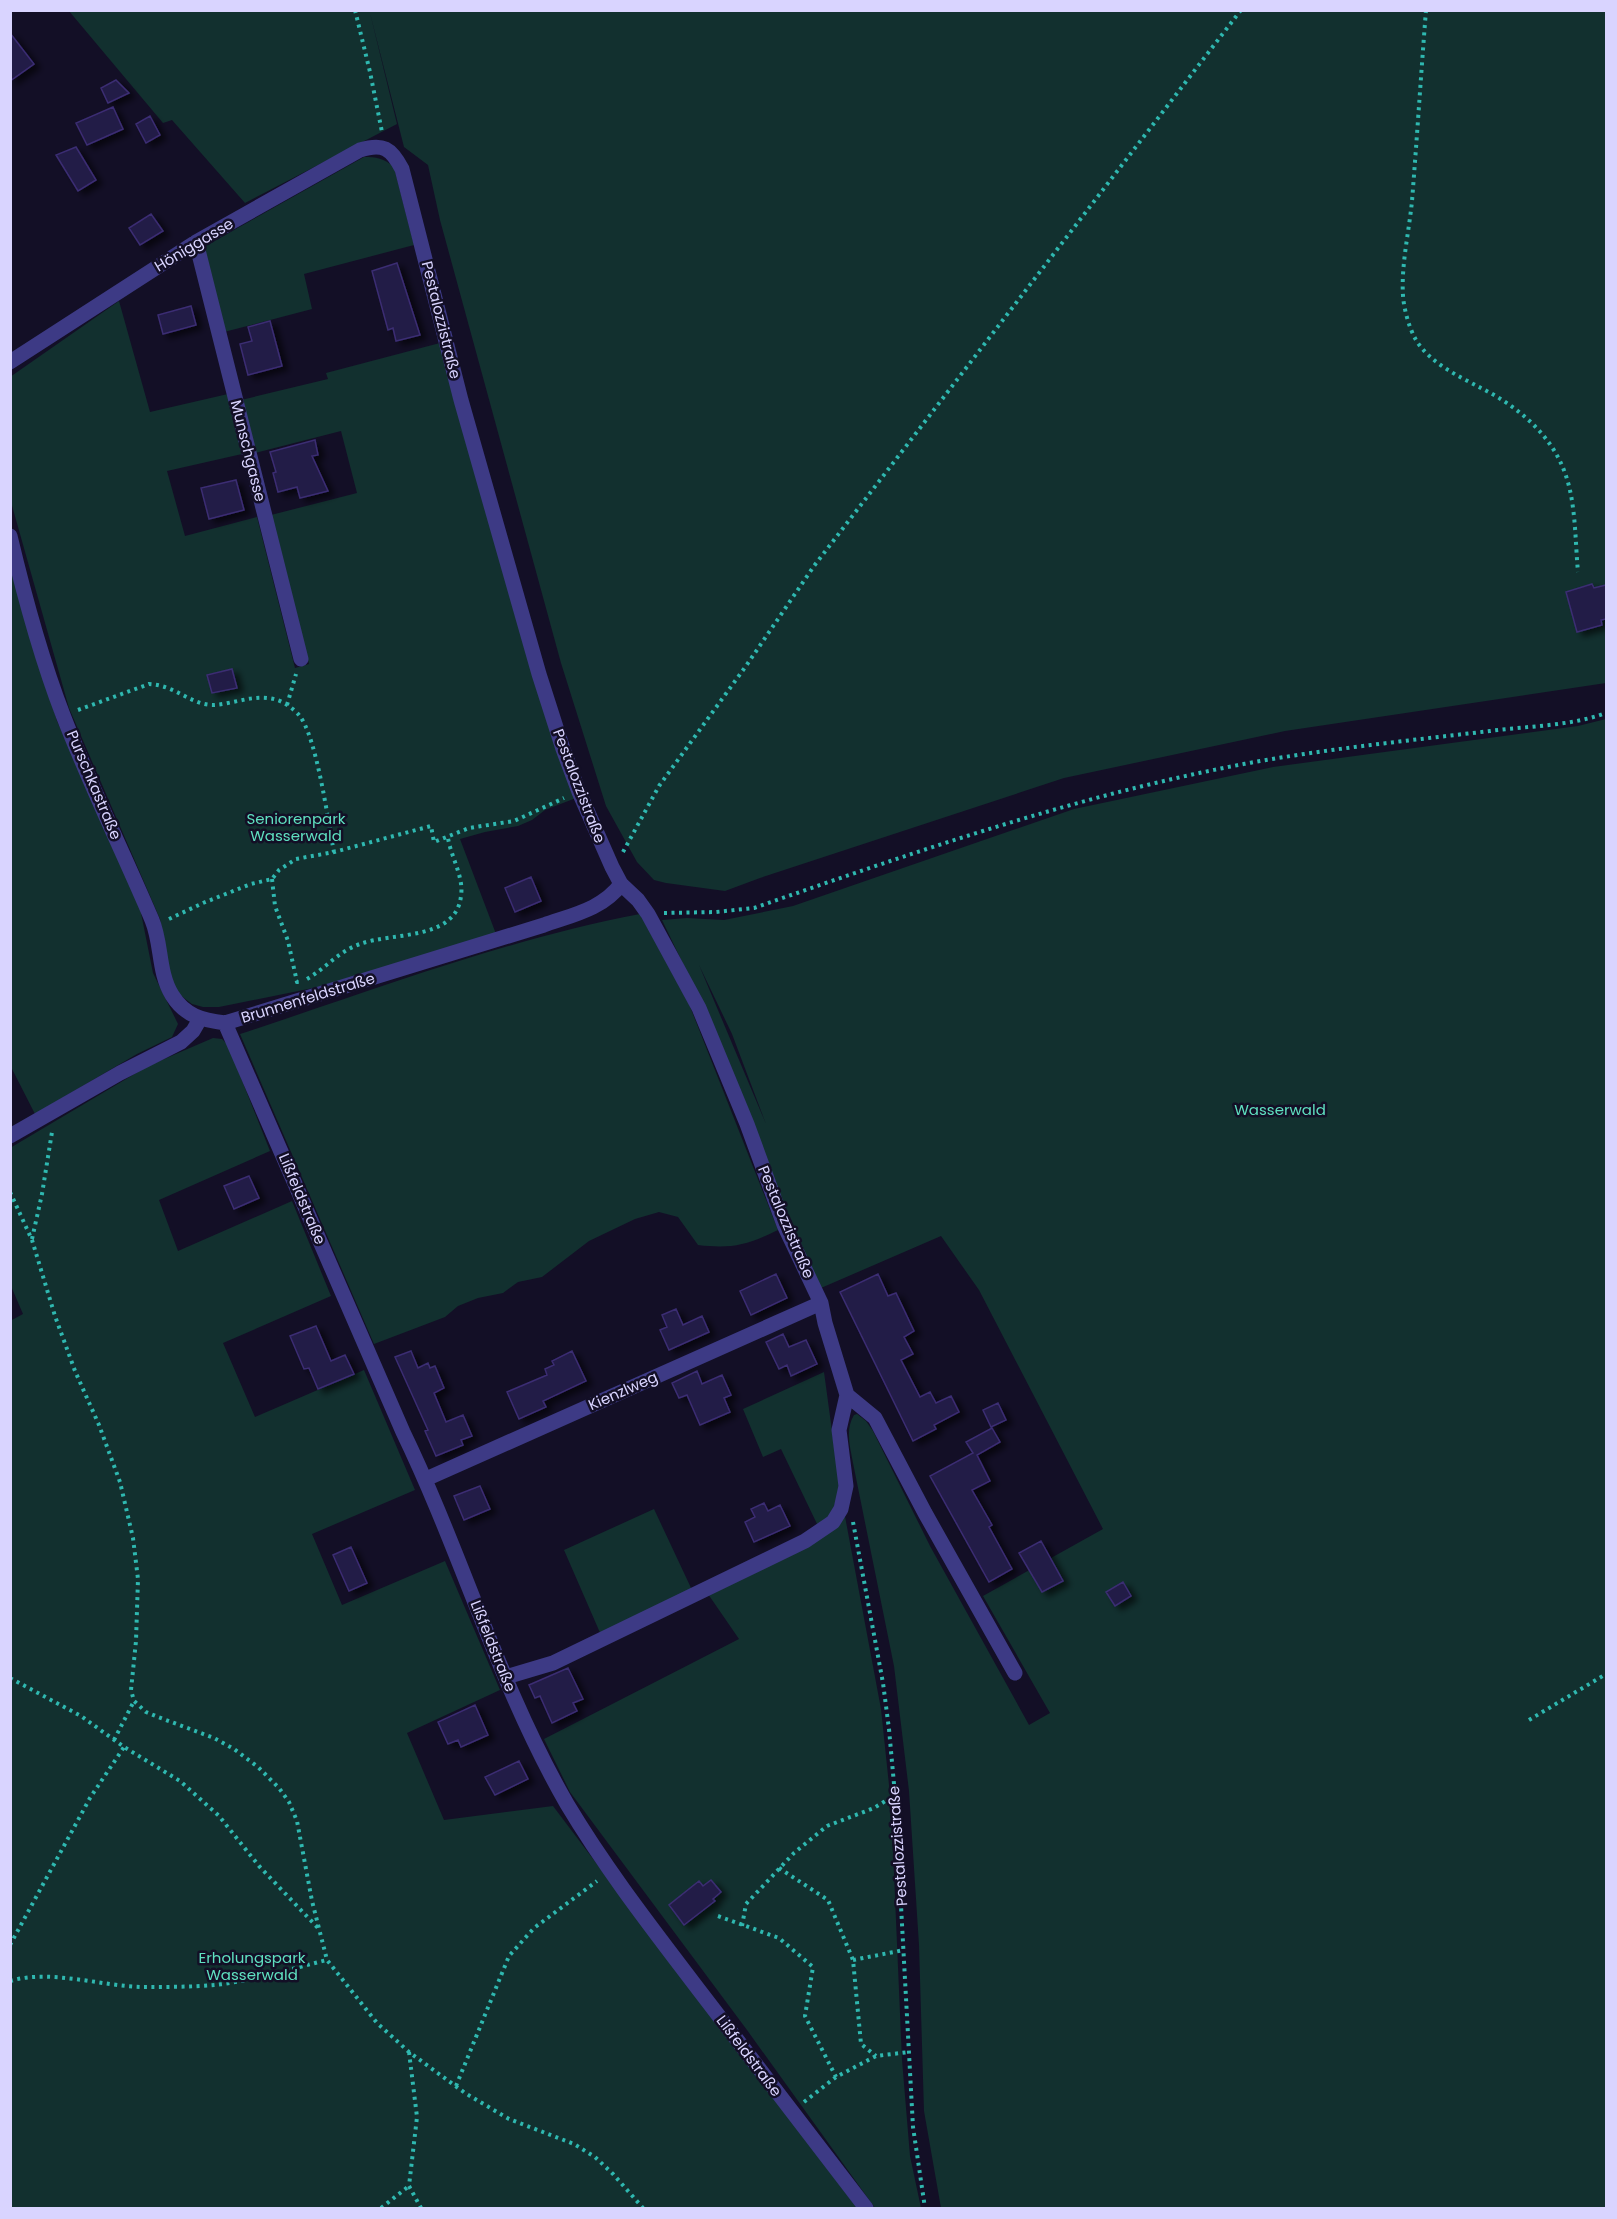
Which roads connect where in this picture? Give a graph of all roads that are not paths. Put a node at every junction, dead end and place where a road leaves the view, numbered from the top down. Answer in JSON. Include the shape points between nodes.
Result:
{"nodes":[{"id":1,"x":385,"y":148,"type":"joint"},
{"id":2,"x":196,"y":242,"type":"junction"},
{"id":3,"x":10,"y":362,"type":"edge"},
{"id":4,"x":10,"y":536,"type":"edge"},
{"id":5,"x":301,"y":659,"type":"road end"},
{"id":6,"x":621,"y":884,"type":"junction"},
{"id":7,"x":200,"y":1020,"type":"junction"},
{"id":8,"x":225,"y":1023,"type":"junction"},
{"id":9,"x":10,"y":1136,"type":"edge"},
{"id":10,"x":821,"y":1303,"type":"junction"},
{"id":11,"x":847,"y":1395,"type":"junction"},
{"id":12,"x":426,"y":1479,"type":"junction"},
{"id":13,"x":1015,"y":1673,"type":"dead end"},
{"id":14,"x":506,"y":1677,"type":"junction"},
{"id":15,"x":866,"y":2208,"type":"edge"}],
"edges":[{"from":1,"to":2,"type":"street","name":"Höniggasse","via":[[360,150]]},
{"from":1,"to":6,"type":"street","name":"Pestalozzistraße","via":[[402,169],[461,400],[539,674],[579,792]]},
{"from":2,"to":3,"type":"street","name":"Höniggasse"},
{"from":2,"to":5,"type":"street","name":"Munschgasse"},
{"from":4,"to":7,"type":"street","name":"Purschkastraße","via":[[63,715],[154,925],[165,980],[186,1012]]},
{"from":6,"to":8,"type":"street","name":"Brunnenfeldstraße","via":[[613,895],[592,908]]},
{"from":6,"to":10,"type":"street","name":"Pestalozzistraße","via":[[648,914],[699,1008],[784,1225]]},
{"from":7,"to":8,"type":"street","name":"Brunnenfeldstraße"},
{"from":7,"to":9,"type":"street","via":[[181,1042]]},
{"from":8,"to":12,"type":"street","name":"Lißfeldstraße"},
{"from":10,"to":11,"type":"street","name":"Pestalozzistraße"},
{"from":10,"to":12,"type":"street","name":"Kienzlweg"},
{"from":11,"to":13,"type":"street","via":[[875,1418]]},
{"from":11,"to":14,"type":"street","name":"Pestalozzistraße","via":[[839,1430],[846,1486],[841,1509],[833,1521],[805,1541],[611,1636],[553,1663]]},
{"from":12,"to":14,"type":"street","name":"Lißfeldstraße"},
{"from":14,"to":15,"type":"street","name":"Lißfeldstraße","via":[[545,1762],[610,1872]]}]}
